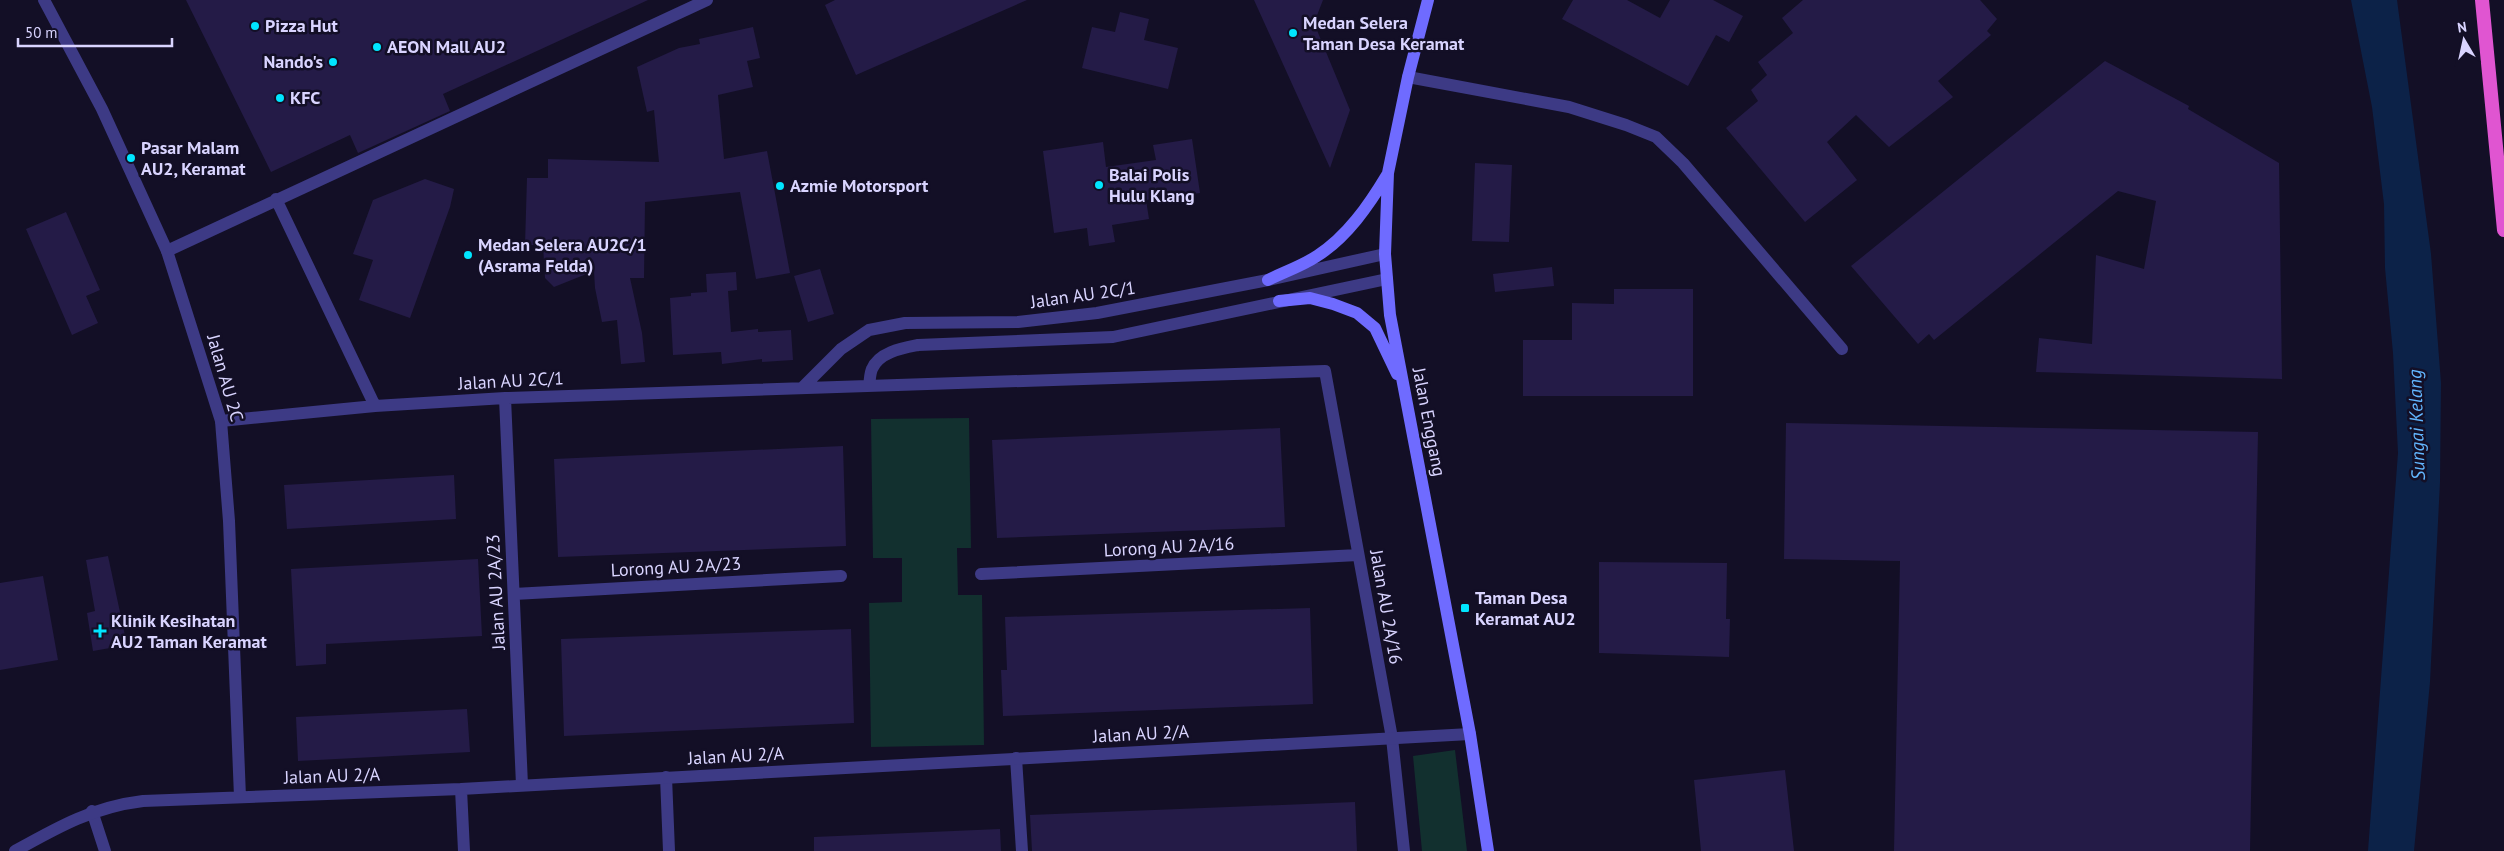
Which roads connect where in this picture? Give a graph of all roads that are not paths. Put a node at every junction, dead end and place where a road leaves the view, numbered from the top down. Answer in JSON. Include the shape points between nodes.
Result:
{"nodes":[{"id":1,"x":44,"y":0,"type":"edge"},
{"id":2,"x":707,"y":0,"type":"edge"},
{"id":3,"x":1428,"y":0,"type":"edge"},
{"id":4,"x":2482,"y":0,"type":"edge"},
{"id":5,"x":1408,"y":76,"type":"junction"},
{"id":6,"x":1388,"y":174,"type":"junction"},
{"id":7,"x":276,"y":199,"type":"junction"},
{"id":8,"x":2504,"y":230,"type":"edge"},
{"id":9,"x":167,"y":250,"type":"junction"},
{"id":10,"x":1385,"y":254,"type":"junction"},
{"id":11,"x":1268,"y":280,"type":"junction"},
{"id":12,"x":1387,"y":280,"type":"junction"},
{"id":13,"x":1279,"y":301,"type":"junction"},
{"id":14,"x":1842,"y":349,"type":"dead end"},
{"id":15,"x":1325,"y":371,"type":"joint"},
{"id":16,"x":869,"y":385,"type":"junction"},
{"id":17,"x":803,"y":387,"type":"junction"},
{"id":18,"x":1406,"y":392,"type":"junction"},
{"id":19,"x":505,"y":398,"type":"junction"},
{"id":20,"x":375,"y":406,"type":"junction"},
{"id":21,"x":221,"y":421,"type":"junction"},
{"id":22,"x":1358,"y":555,"type":"junction"},
{"id":23,"x":981,"y":574,"type":"dead end"},
{"id":24,"x":841,"y":576,"type":"dead end"},
{"id":25,"x":514,"y":594,"type":"junction"},
{"id":26,"x":1470,"y":734,"type":"junction"},
{"id":27,"x":1392,"y":738,"type":"junction"},
{"id":28,"x":1016,"y":758,"type":"junction"},
{"id":29,"x":666,"y":777,"type":"junction"},
{"id":30,"x":522,"y":785,"type":"junction"},
{"id":31,"x":461,"y":788,"type":"junction"},
{"id":32,"x":240,"y":797,"type":"junction"},
{"id":33,"x":92,"y":811,"type":"junction"},
{"id":34,"x":15,"y":851,"type":"edge"},
{"id":35,"x":105,"y":851,"type":"edge"},
{"id":36,"x":464,"y":851,"type":"edge"},
{"id":37,"x":669,"y":851,"type":"edge"},
{"id":38,"x":1022,"y":851,"type":"edge"},
{"id":39,"x":1404,"y":851,"type":"edge"},
{"id":40,"x":1488,"y":851,"type":"edge"}],
"edges":[{"from":1,"to":9,"type":"street","name":"Jalan AU 2C","via":[[102,109]]},
{"from":2,"to":7,"type":"street"},
{"from":3,"to":5,"type":"main road","name":"Jalan Enggang"},
{"from":4,"to":8,"type":"highway"},
{"from":5,"to":6,"type":"main road","name":"Jalan Enggang"},
{"from":5,"to":14,"type":"street","via":[[1569,107],[1656,137],[1683,163]]},
{"from":6,"to":10,"type":"main road","name":"Jalan Enggang"},
{"from":6,"to":11,"type":"main road","via":[[1370,204],[1318,256]]},
{"from":7,"to":9,"type":"street"},
{"from":7,"to":20,"type":"street"},
{"from":9,"to":21,"type":"street","name":"Jalan AU 2C"},
{"from":10,"to":11,"type":"street","name":"Jalan AU 2C/1"},
{"from":10,"to":12,"type":"main road","name":"Jalan Enggang"},
{"from":11,"to":17,"type":"street","name":"Jalan AU 2C/1","via":[[1097,313],[1018,322],[905,323],[869,330],[842,349]]},
{"from":12,"to":13,"type":"street"},
{"from":12,"to":18,"type":"main road","name":"Jalan Enggang","via":[[1390,316]]},
{"from":13,"to":16,"type":"street","via":[[1113,337],[899,348],[872,368]]},
{"from":13,"to":18,"type":"main road","via":[[1310,298],[1357,314],[1375,328]]},
{"from":15,"to":16,"type":"street","name":"Jalan AU 2C/1"},
{"from":15,"to":22,"type":"street","name":"Jalan AU 2A/16"},
{"from":16,"to":17,"type":"street","name":"Jalan AU 2C/1"},
{"from":17,"to":19,"type":"street","name":"Jalan AU 2C/1"},
{"from":18,"to":26,"type":"main road","name":"Jalan Enggang"},
{"from":19,"to":20,"type":"street","name":"Jalan AU 2C/1"},
{"from":19,"to":25,"type":"street","name":"Jalan AU 2A/23"},
{"from":20,"to":21,"type":"street","name":"Jalan AU 2C/1"},
{"from":21,"to":32,"type":"street","name":"Jalan AU 2C","via":[[230,530]]},
{"from":22,"to":23,"type":"street","name":"Lorong AU 2A/16"},
{"from":22,"to":27,"type":"street","name":"Jalan AU 2A/16"},
{"from":24,"to":25,"type":"street","name":"Lorong AU 2A/23"},
{"from":25,"to":30,"type":"street","name":"Jalan AU 2A/23"},
{"from":26,"to":27,"type":"street","name":"Jalan AU 2/A"},
{"from":26,"to":40,"type":"main road","name":"Jalan Enggang"},
{"from":27,"to":28,"type":"street","name":"Jalan AU 2/A"},
{"from":27,"to":39,"type":"street","name":"Jalan AU 2A/16"},
{"from":28,"to":29,"type":"street","name":"Jalan AU 2/A"},
{"from":28,"to":38,"type":"street"},
{"from":29,"to":30,"type":"street","name":"Jalan AU 2/A"},
{"from":29,"to":37,"type":"street"},
{"from":30,"to":31,"type":"street","name":"Jalan AU 2/A"},
{"from":31,"to":32,"type":"street","name":"Jalan AU 2/A"},
{"from":31,"to":36,"type":"street"},
{"from":32,"to":33,"type":"street","name":"Jalan AU 2/A","via":[[143,801]]},
{"from":33,"to":34,"type":"street","name":"Jalan AU 2/A"},
{"from":33,"to":35,"type":"street"}]}
